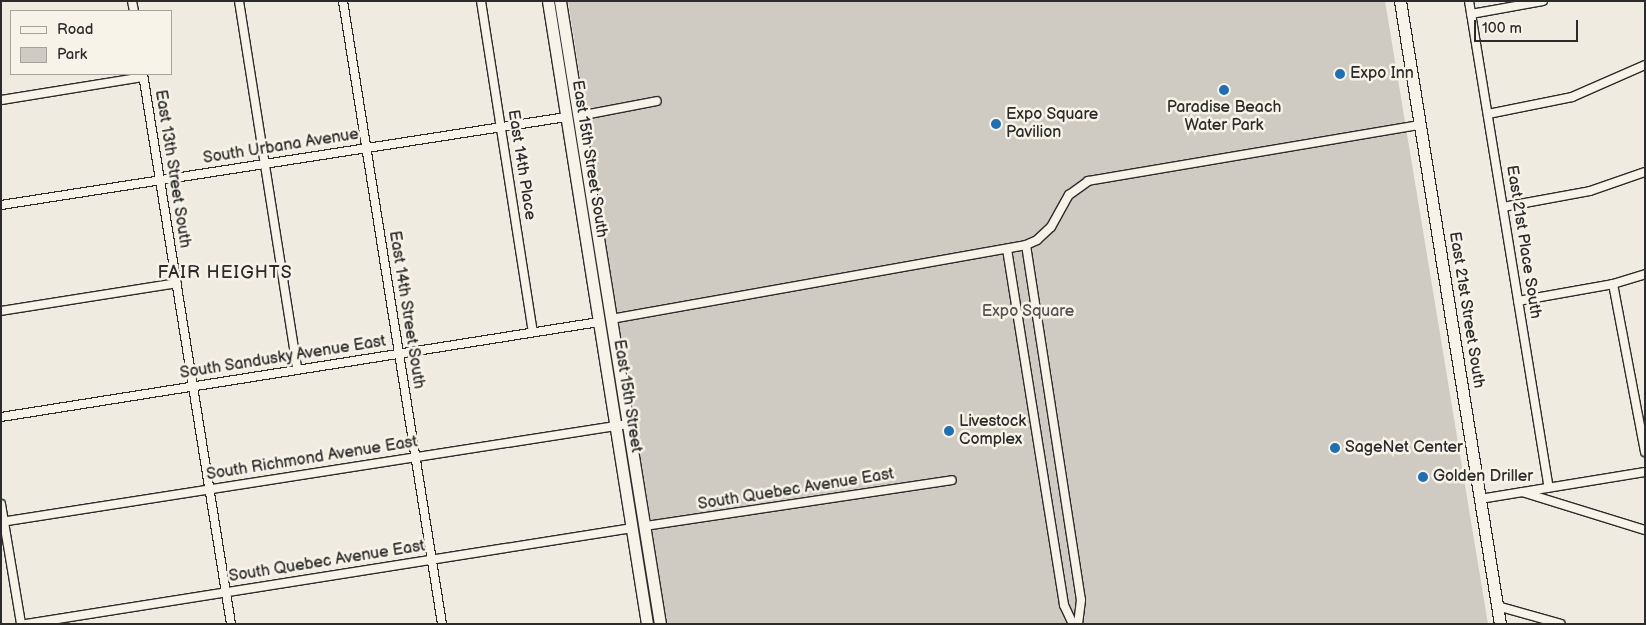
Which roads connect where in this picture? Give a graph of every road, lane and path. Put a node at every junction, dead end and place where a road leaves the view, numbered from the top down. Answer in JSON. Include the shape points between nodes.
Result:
{"nodes":[{"id":1,"x":239,"y":1,"type":"edge"},
{"id":2,"x":343,"y":1,"type":"edge"},
{"id":3,"x":481,"y":1,"type":"edge"},
{"id":4,"x":548,"y":1,"type":"edge"},
{"id":5,"x":560,"y":1,"type":"edge"},
{"id":6,"x":1400,"y":1,"type":"edge"},
{"id":7,"x":1469,"y":1,"type":"edge"},
{"id":8,"x":1543,"y":1,"type":"edge"},
{"id":9,"x":1471,"y":14,"type":"junction"},
{"id":10,"x":1645,"y":64,"type":"edge"},
{"id":11,"x":143,"y":75,"type":"edge"},
{"id":12,"x":1,"y":100,"type":"edge"},
{"id":13,"x":657,"y":101,"type":"dead end"},
{"id":14,"x":1488,"y":114,"type":"junction"},
{"id":15,"x":579,"y":116,"type":"junction"},
{"id":16,"x":566,"y":117,"type":"junction"},
{"id":17,"x":1420,"y":125,"type":"junction"},
{"id":18,"x":501,"y":126,"type":"junction"},
{"id":19,"x":367,"y":147,"type":"junction"},
{"id":20,"x":265,"y":164,"type":"junction"},
{"id":21,"x":1645,"y":172,"type":"edge"},
{"id":22,"x":160,"y":180,"type":"junction"},
{"id":23,"x":1,"y":205,"type":"edge"},
{"id":24,"x":1503,"y":207,"type":"junction"},
{"id":25,"x":1026,"y":245,"type":"junction"},
{"id":26,"x":1007,"y":249,"type":"junction"},
{"id":27,"x":1645,"y":274,"type":"edge"},
{"id":28,"x":177,"y":283,"type":"junction"},
{"id":29,"x":1613,"y":284,"type":"junction"},
{"id":30,"x":1518,"y":300,"type":"junction"},
{"id":31,"x":1,"y":311,"type":"edge"},
{"id":32,"x":611,"y":319,"type":"junction"},
{"id":33,"x":599,"y":322,"type":"junction"},
{"id":34,"x":533,"y":332,"type":"junction"},
{"id":35,"x":399,"y":354,"type":"junction"},
{"id":36,"x":297,"y":369,"type":"junction"},
{"id":37,"x":194,"y":386,"type":"junction"},
{"id":38,"x":1,"y":417,"type":"edge"},
{"id":39,"x":628,"y":424,"type":"junction"},
{"id":40,"x":616,"y":425,"type":"junction"},
{"id":41,"x":1645,"y":452,"type":"edge"},
{"id":42,"x":415,"y":458,"type":"junction"},
{"id":43,"x":1644,"y":474,"type":"edge"},
{"id":44,"x":952,"y":480,"type":"dead end"},
{"id":45,"x":1549,"y":487,"type":"junction"},
{"id":46,"x":210,"y":489,"type":"junction"},
{"id":47,"x":1520,"y":492,"type":"junction"},
{"id":48,"x":1480,"y":499,"type":"junction"},
{"id":49,"x":1,"y":504,"type":"edge"},
{"id":50,"x":3,"y":522,"type":"edge"},
{"id":51,"x":645,"y":526,"type":"junction"},
{"id":52,"x":632,"y":528,"type":"junction"},
{"id":53,"x":1645,"y":530,"type":"edge"},
{"id":54,"x":432,"y":560,"type":"junction"},
{"id":55,"x":226,"y":592,"type":"junction"},
{"id":56,"x":1497,"y":606,"type":"junction"},
{"id":57,"x":21,"y":624,"type":"edge"},
{"id":58,"x":26,"y":624,"type":"edge"},
{"id":59,"x":231,"y":624,"type":"edge"},
{"id":60,"x":442,"y":624,"type":"edge"},
{"id":61,"x":647,"y":624,"type":"edge"},
{"id":62,"x":660,"y":624,"type":"edge"},
{"id":63,"x":1074,"y":624,"type":"edge"},
{"id":64,"x":1078,"y":624,"type":"edge"},
{"id":65,"x":1500,"y":624,"type":"edge"},
{"id":66,"x":1562,"y":624,"type":"edge"}],
"edges":[{"from":1,"to":20,"type":"street"},
{"from":2,"to":19,"type":"street","name":"East 14th Street South"},
{"from":3,"to":18,"type":"street","name":"East 14th Place"},
{"from":4,"to":16,"type":"main road","name":"East 15th Street South"},
{"from":5,"to":15,"type":"main road","name":"East 15th Street South"},
{"from":6,"to":17,"type":"main road","name":"East 21st Street South"},
{"from":7,"to":9,"type":"street","name":"East 21st Place South"},
{"from":8,"to":9,"type":"street"},
{"from":9,"to":14,"type":"street","name":"East 21st Place South"},
{"from":10,"to":14,"type":"street","via":[[1572,97]]},
{"from":11,"to":12,"type":"street"},
{"from":11,"to":22,"type":"street","name":"East 13th Street South"},
{"from":13,"to":15,"type":"street"},
{"from":14,"to":24,"type":"street","name":"East 21st Place South"},
{"from":15,"to":16,"type":"main road"},
{"from":15,"to":32,"type":"main road","name":"East 15th Street South"},
{"from":16,"to":18,"type":"street","name":"South Urbana Avenue"},
{"from":16,"to":33,"type":"main road","name":"East 15th Street South"},
{"from":17,"to":25,"type":"street","via":[[1088,181],[1069,195],[1051,227]]},
{"from":17,"to":48,"type":"main road","name":"East 21st Street South"},
{"from":18,"to":19,"type":"street","name":"South Urbana Avenue"},
{"from":18,"to":34,"type":"street","name":"East 14th Place"},
{"from":19,"to":20,"type":"street","name":"South Urbana Avenue"},
{"from":19,"to":35,"type":"street","name":"East 14th Street South"},
{"from":20,"to":22,"type":"street","name":"South Urbana Avenue"},
{"from":20,"to":36,"type":"street"},
{"from":21,"to":24,"type":"street","via":[[1590,191]]},
{"from":22,"to":23,"type":"street","name":"South Urbana Avenue"},
{"from":22,"to":28,"type":"street","name":"East 13th Street South"},
{"from":24,"to":30,"type":"street","name":"East 21st Place South"},
{"from":25,"to":26,"type":"street"},
{"from":25,"to":64,"type":"street","via":[[1081,600]]},
{"from":26,"to":32,"type":"street"},
{"from":26,"to":63,"type":"street","via":[[1064,605]]},
{"from":27,"to":29,"type":"street"},
{"from":28,"to":31,"type":"street"},
{"from":28,"to":37,"type":"street","name":"East 13th Street South"},
{"from":29,"to":30,"type":"street"},
{"from":29,"to":41,"type":"street"},
{"from":30,"to":45,"type":"street","name":"East 21st Place South"},
{"from":32,"to":33,"type":"main road"},
{"from":32,"to":39,"type":"main road","name":"East 15th Street"},
{"from":33,"to":34,"type":"street","name":"South Sandusky Avenue East"},
{"from":33,"to":40,"type":"main road","name":"East 15th Street"},
{"from":34,"to":35,"type":"street","name":"South Sandusky Avenue East"},
{"from":35,"to":36,"type":"street","name":"South Sandusky Avenue East"},
{"from":35,"to":42,"type":"street","name":"East 14th Street South"},
{"from":36,"to":37,"type":"street","name":"South Sandusky Avenue East"},
{"from":37,"to":38,"type":"street","name":"South Sandusky Avenue East"},
{"from":37,"to":46,"type":"street","name":"East 13th Street South"},
{"from":39,"to":40,"type":"street","name":"South Richmond Avenue East"},
{"from":39,"to":51,"type":"main road"},
{"from":40,"to":42,"type":"street","name":"South Richmond Avenue East"},
{"from":40,"to":52,"type":"main road","name":"East 15th Street"},
{"from":42,"to":46,"type":"street","name":"South Richmond Avenue East"},
{"from":42,"to":54,"type":"street","name":"East 14th Street South"},
{"from":43,"to":45,"type":"street"},
{"from":44,"to":51,"type":"street","name":"South Quebec Avenue East"},
{"from":45,"to":47,"type":"street"},
{"from":46,"to":50,"type":"street","name":"South Richmond Avenue East"},
{"from":46,"to":55,"type":"street","name":"East 13th Street South"},
{"from":47,"to":48,"type":"street"},
{"from":47,"to":53,"type":"street"},
{"from":48,"to":56,"type":"main road","name":"East 21st Street South"},
{"from":49,"to":50,"type":"street"},
{"from":50,"to":57,"type":"street"},
{"from":51,"to":52,"type":"main road"},
{"from":51,"to":62,"type":"main road"},
{"from":52,"to":54,"type":"street","name":"South Quebec Avenue East"},
{"from":52,"to":61,"type":"main road"},
{"from":54,"to":55,"type":"street","name":"South Quebec Avenue East"},
{"from":54,"to":60,"type":"street","name":"East 14th Street South"},
{"from":55,"to":58,"type":"street","name":"South Quebec Avenue East"},
{"from":55,"to":59,"type":"street","name":"East 13th Street South"},
{"from":56,"to":65,"type":"main road","name":"East 21st Street South"},
{"from":56,"to":66,"type":"street"}]}
